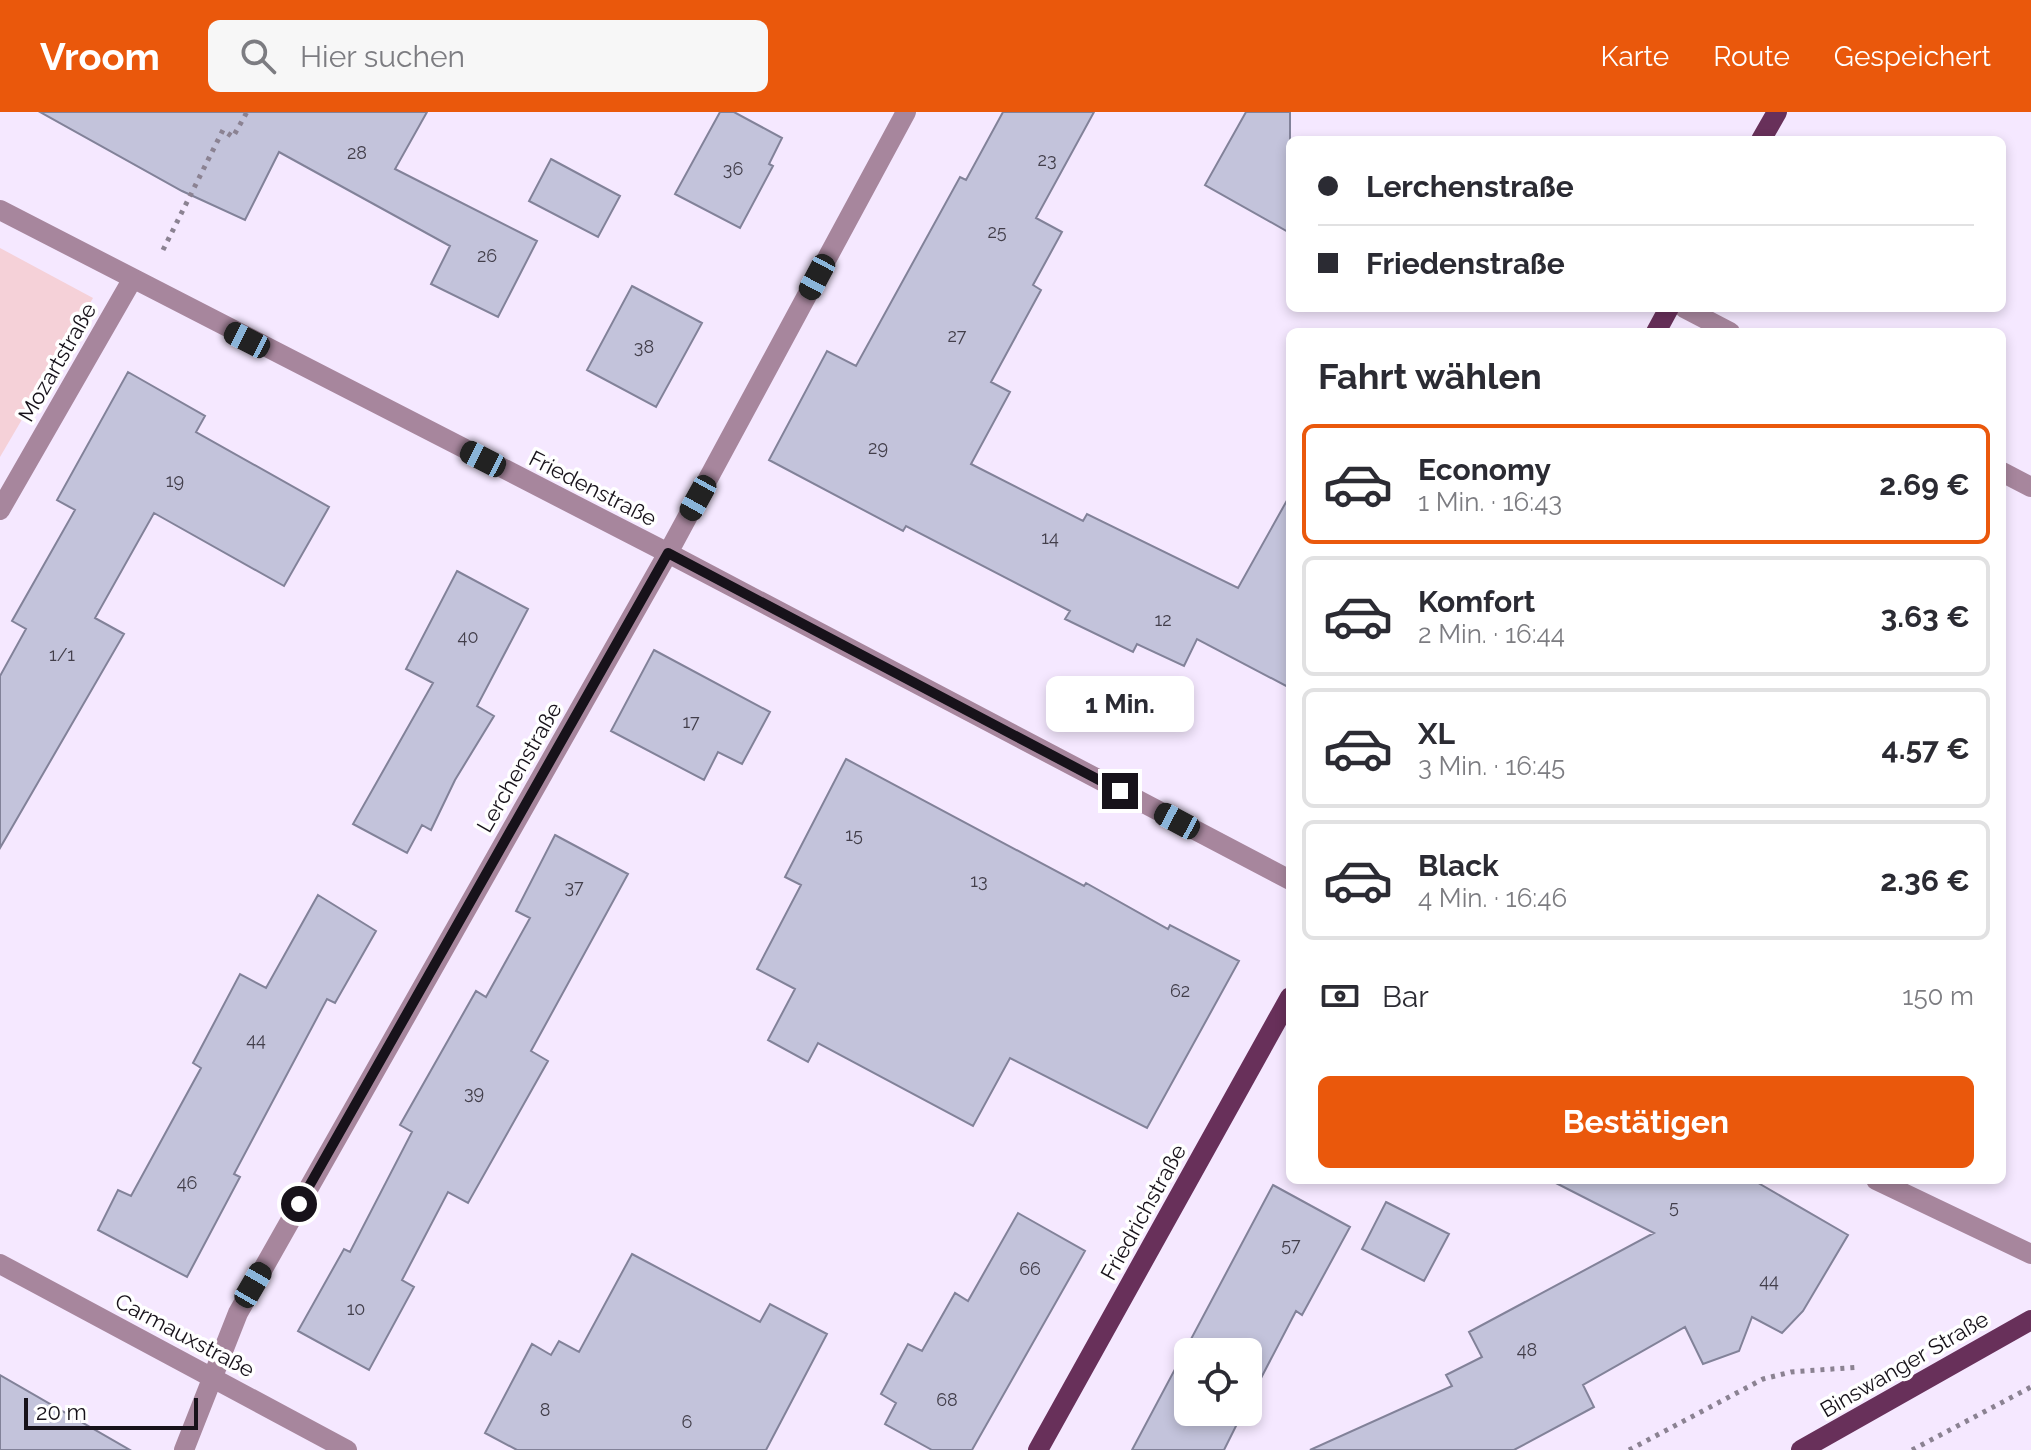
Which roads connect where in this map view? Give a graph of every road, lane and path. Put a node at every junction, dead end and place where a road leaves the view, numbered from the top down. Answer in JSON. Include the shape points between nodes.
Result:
{"nodes":[{"id":1,"x":247,"y":112,"type":"edge"},
{"id":2,"x":906,"y":112,"type":"edge"},
{"id":3,"x":1777,"y":112,"type":"edge"},
{"id":4,"x":1763,"y":136,"type":"edge"},
{"id":5,"x":0,"y":210,"type":"edge"},
{"id":6,"x":138,"y":284,"type":"junction"},
{"id":7,"x":1692,"y":312,"type":"edge"},
{"id":8,"x":1722,"y":328,"type":"edge"},
{"id":9,"x":2006,"y":474,"type":"edge"},
{"id":10,"x":2031,"y":487,"type":"edge"},
{"id":11,"x":0,"y":510,"type":"edge"},
{"id":12,"x":668,"y":553,"type":"junction"},
{"id":13,"x":1286,"y":878,"type":"edge"},
{"id":14,"x":1286,"y":1004,"type":"edge"},
{"id":15,"x":1884,"y":1184,"type":"edge"},
{"id":16,"x":2031,"y":1254,"type":"edge"},
{"id":17,"x":0,"y":1264,"type":"edge"},
{"id":18,"x":2031,"y":1320,"type":"edge"},
{"id":19,"x":1867,"y":1367,"type":"dead end"},
{"id":20,"x":214,"y":1378,"type":"junction"},
{"id":21,"x":2031,"y":1387,"type":"edge"},
{"id":22,"x":184,"y":1450,"type":"edge"},
{"id":23,"x":347,"y":1450,"type":"edge"},
{"id":24,"x":1038,"y":1450,"type":"edge"},
{"id":25,"x":1629,"y":1450,"type":"edge"},
{"id":26,"x":1801,"y":1450,"type":"edge"},
{"id":27,"x":1912,"y":1450,"type":"edge"}],
"edges":[{"from":1,"to":6,"type":"path","via":[[233,137],[223,130]]},
{"from":2,"to":12,"type":"street","name":"Lerchenstraße"},
{"from":3,"to":4,"type":"main road"},
{"from":5,"to":6,"type":"street","name":"Friedenstraße"},
{"from":6,"to":11,"type":"street","name":"Mozartstraße"},
{"from":6,"to":12,"type":"street","name":"Friedenstraße"},
{"from":7,"to":8,"type":"street"},
{"from":9,"to":10,"type":"street"},
{"from":12,"to":13,"type":"street","name":"Friedenstraße"},
{"from":12,"to":20,"type":"street","name":"Lerchenstraße","via":[[238,1313]]},
{"from":14,"to":24,"type":"main road","name":"Friedrichstraße"},
{"from":15,"to":16,"type":"street"},
{"from":17,"to":20,"type":"street","name":"Carmauxstraße"},
{"from":18,"to":26,"type":"main road","name":"Binswanger Straße"},
{"from":19,"to":25,"type":"path","via":[[1763,1379]]},
{"from":20,"to":22,"type":"street","name":"Lerchenstraße"},
{"from":20,"to":23,"type":"street","name":"Carmauxstraße"},
{"from":21,"to":27,"type":"path"}]}
